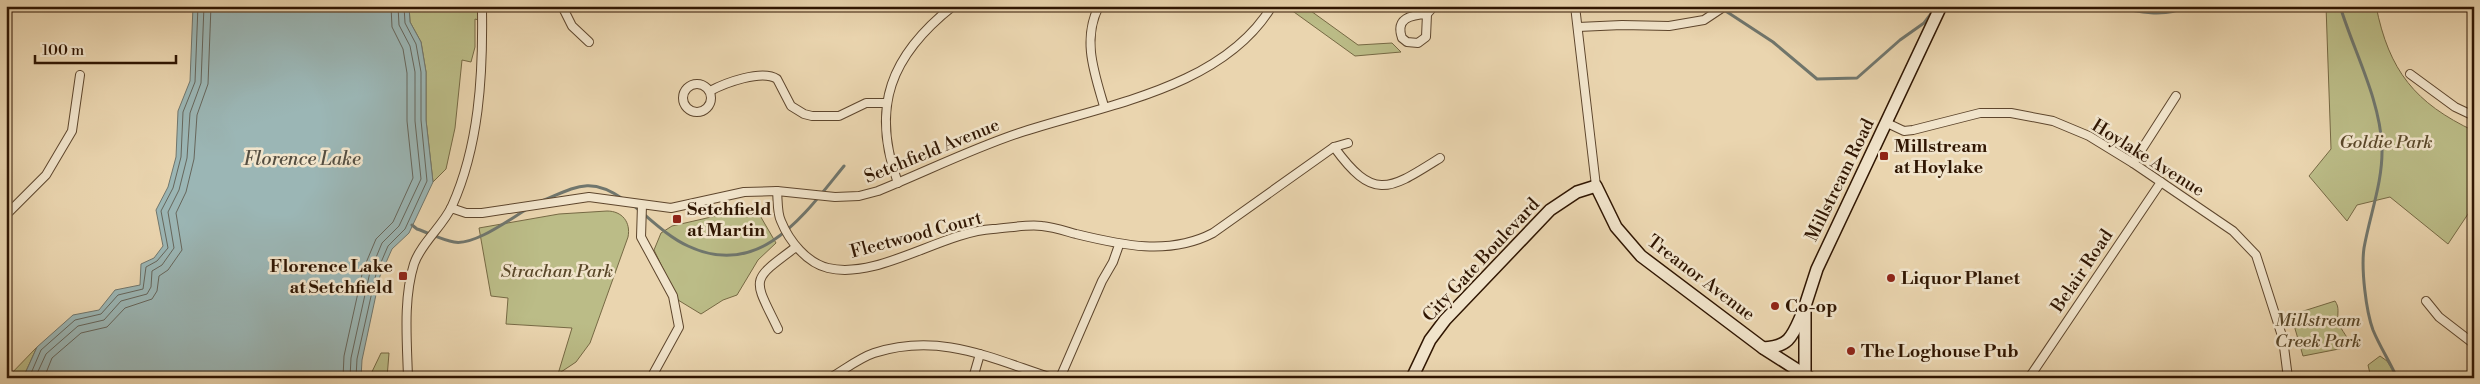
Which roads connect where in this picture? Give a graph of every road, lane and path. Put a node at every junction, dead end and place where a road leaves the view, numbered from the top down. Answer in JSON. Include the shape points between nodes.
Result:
{"nodes":[{"id":1,"x":484,"y":6,"type":"edge"},
{"id":2,"x":562,"y":6,"type":"edge"},
{"id":3,"x":953,"y":6,"type":"edge"},
{"id":4,"x":1099,"y":6,"type":"edge"},
{"id":5,"x":1272,"y":6,"type":"edge"},
{"id":6,"x":1434,"y":6,"type":"edge"},
{"id":7,"x":1575,"y":6,"type":"edge"},
{"id":8,"x":1725,"y":6,"type":"edge"},
{"id":9,"x":1941,"y":6,"type":"edge"},
{"id":10,"x":1427,"y":14,"type":"junction"},
{"id":11,"x":1578,"y":28,"type":"junction"},
{"id":12,"x":590,"y":42,"type":"dead end"},
{"id":13,"x":2410,"y":74,"type":"dead end"},
{"id":14,"x":80,"y":75,"type":"dead end"},
{"id":15,"x":710,"y":91,"type":"dead end"},
{"id":16,"x":2176,"y":96,"type":"dead end"},
{"id":17,"x":887,"y":103,"type":"junction"},
{"id":18,"x":1104,"y":106,"type":"junction"},
{"id":19,"x":2474,"y":116,"type":"edge"},
{"id":20,"x":1887,"y":123,"type":"junction"},
{"id":21,"x":1348,"y":143,"type":"dead end"},
{"id":22,"x":1334,"y":147,"type":"junction"},
{"id":23,"x":1440,"y":158,"type":"dead end"},
{"id":24,"x":2133,"y":163,"type":"junction"},
{"id":25,"x":2161,"y":182,"type":"junction"},
{"id":26,"x":898,"y":183,"type":"junction"},
{"id":27,"x":1596,"y":186,"type":"junction"},
{"id":28,"x":777,"y":191,"type":"junction"},
{"id":29,"x":642,"y":205,"type":"junction"},
{"id":30,"x":451,"y":208,"type":"junction"},
{"id":31,"x":6,"y":216,"type":"edge"},
{"id":32,"x":1119,"y":244,"type":"junction"},
{"id":33,"x":796,"y":247,"type":"junction"},
{"id":34,"x":2426,"y":301,"type":"dead end"},
{"id":35,"x":1805,"y":306,"type":"junction"},
{"id":36,"x":778,"y":329,"type":"dead end"},
{"id":37,"x":2474,"y":344,"type":"edge"},
{"id":38,"x":1763,"y":348,"type":"junction"},
{"id":39,"x":980,"y":354,"type":"junction"},
{"id":40,"x":1806,"y":377,"type":"edge"},
{"id":41,"x":408,"y":378,"type":"edge"},
{"id":42,"x":650,"y":378,"type":"edge"},
{"id":43,"x":830,"y":378,"type":"edge"},
{"id":44,"x":973,"y":378,"type":"edge"},
{"id":45,"x":1052,"y":378,"type":"edge"},
{"id":46,"x":1060,"y":378,"type":"edge"},
{"id":47,"x":1412,"y":378,"type":"edge"},
{"id":48,"x":2029,"y":378,"type":"edge"},
{"id":49,"x":2288,"y":378,"type":"edge"}],
"edges":[{"from":1,"to":30,"type":"street","via":[[483,63],[471,149]]},
{"from":2,"to":12,"type":"street","via":[[572,26]]},
{"from":3,"to":17,"type":"street","via":[[912,44],[896,71]]},
{"from":4,"to":18,"type":"street","via":[[1089,40],[1091,63]]},
{"from":5,"to":18,"type":"street","name":"Setchfield Avenue","via":[[1244,39],[1206,67],[1158,90]]},
{"from":6,"to":10,"type":"street"},
{"from":7,"to":11,"type":"street","name":"Treanor Avenue"},
{"from":8,"to":11,"type":"street","via":[[1704,20],[1669,26]]},
{"from":9,"to":20,"type":"street","name":"Millstream Road"},
{"from":10,"to":10,"type":"street","via":[[1407,16],[1400,27],[1402,38],[1418,43],[1426,37]]},
{"from":11,"to":27,"type":"street","name":"Treanor Avenue"},
{"from":13,"to":19,"type":"street"},
{"from":14,"to":31,"type":"street","via":[[72,131],[46,175]]},
{"from":15,"to":17,"type":"street","via":[[723,84],[767,74],[777,79],[786,100],[804,114],[839,116],[866,103]]},
{"from":16,"to":24,"type":"street"},
{"from":17,"to":26,"type":"street","via":[[886,139]]},
{"from":18,"to":26,"type":"street","name":"Setchfield Avenue","via":[[988,144]]},
{"from":20,"to":24,"type":"street","name":"Hoylake Avenue","via":[[1904,131],[1980,113],[2011,113],[2053,121],[2089,136]]},
{"from":20,"to":35,"type":"street","name":"Millstream Road","via":[[1817,268]]},
{"from":21,"to":22,"type":"street","name":"Fleetwood Court"},
{"from":22,"to":23,"type":"street","via":[[1360,178],[1384,185],[1407,179]]},
{"from":22,"to":32,"type":"street","name":"Fleetwood Court","via":[[1203,238],[1170,246]]},
{"from":24,"to":25,"type":"street","name":"Hoylake Avenue"},
{"from":25,"to":48,"type":"street","name":"Belair Road"},
{"from":25,"to":49,"type":"street","name":"Hoylake Avenue","via":[[2233,231],[2256,255],[2283,339]]},
{"from":26,"to":28,"type":"street","name":"Setchfield Avenue","via":[[878,192],[853,196]]},
{"from":27,"to":38,"type":"street","name":"Treanor Avenue","via":[[1616,227],[1632,248]]},
{"from":27,"to":47,"type":"street","name":"City Gate Boulevard","via":[[1577,192],[1550,210],[1445,320],[1430,340]]},
{"from":28,"to":29,"type":"street","name":"Setchfield Avenue","via":[[744,192],[671,208]]},
{"from":28,"to":33,"type":"street","name":"Fleetwood Court","via":[[780,220]]},
{"from":29,"to":30,"type":"street","name":"Setchfield Avenue","via":[[589,197],[482,213],[466,213]]},
{"from":29,"to":42,"type":"street","via":[[642,237],[673,296],[679,327]]},
{"from":30,"to":41,"type":"street","via":[[415,262],[408,298]]},
{"from":32,"to":33,"type":"street","name":"Fleetwood Court","via":[[1042,226],[978,230],[880,264],[849,270],[827,268]]},
{"from":32,"to":46,"type":"street"},
{"from":33,"to":36,"type":"street","via":[[767,268],[759,283]]},
{"from":34,"to":37,"type":"street"},
{"from":35,"to":38,"type":"street","via":[[1785,344]]},
{"from":35,"to":40,"type":"street","name":"Millstream Road"},
{"from":38,"to":40,"type":"street","name":"Treanor Avenue"},
{"from":39,"to":43,"type":"street","via":[[953,346],[910,344],[872,354]]},
{"from":39,"to":44,"type":"street"},
{"from":39,"to":45,"type":"street"}]}
